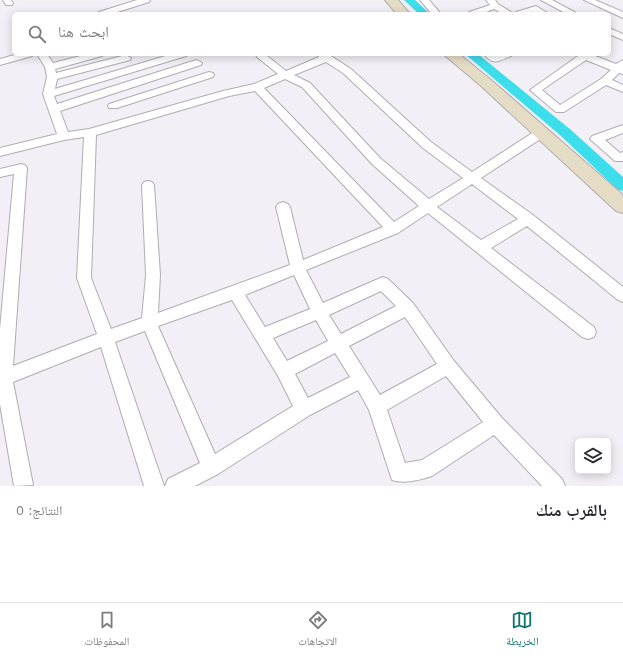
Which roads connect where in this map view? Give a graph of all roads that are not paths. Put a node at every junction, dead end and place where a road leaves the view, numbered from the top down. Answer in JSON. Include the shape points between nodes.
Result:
{"nodes":[{"id":1,"x":146,"y":0,"type":"edge"},
{"id":2,"x":391,"y":0,"type":"edge"},
{"id":3,"x":424,"y":0,"type":"edge"},
{"id":4,"x":545,"y":0,"type":"edge"},
{"id":5,"x":588,"y":0,"type":"edge"},
{"id":6,"x":493,"y":3,"type":"edge"},
{"id":7,"x":108,"y":12,"type":"edge"},
{"id":8,"x":402,"y":12,"type":"edge"},
{"id":9,"x":435,"y":12,"type":"edge"},
{"id":10,"x":476,"y":12,"type":"edge"},
{"id":11,"x":507,"y":12,"type":"edge"},
{"id":12,"x":526,"y":12,"type":"edge"},
{"id":13,"x":541,"y":12,"type":"edge"},
{"id":14,"x":570,"y":12,"type":"edge"},
{"id":15,"x":623,"y":15,"type":"edge"},
{"id":16,"x":611,"y":32,"type":"edge"},
{"id":17,"x":623,"y":37,"type":"edge"},
{"id":18,"x":22,"y":56,"type":"edge"},
{"id":19,"x":43,"y":56,"type":"edge"},
{"id":20,"x":95,"y":56,"type":"edge"},
{"id":21,"x":176,"y":56,"type":"edge"},
{"id":22,"x":191,"y":56,"type":"edge"},
{"id":23,"x":261,"y":56,"type":"edge"},
{"id":24,"x":324,"y":56,"type":"edge"},
{"id":25,"x":452,"y":56,"type":"edge"},
{"id":26,"x":491,"y":56,"type":"edge"},
{"id":27,"x":502,"y":56,"type":"edge"},
{"id":28,"x":582,"y":56,"type":"edge"},
{"id":29,"x":586,"y":56,"type":"edge"},
{"id":30,"x":126,"y":58,"type":"dead end"},
{"id":31,"x":0,"y":62,"type":"edge"},
{"id":32,"x":197,"y":63,"type":"junction"},
{"id":33,"x":621,"y":68,"type":"edge"},
{"id":34,"x":51,"y":72,"type":"junction"},
{"id":35,"x":209,"y":75,"type":"junction"},
{"id":36,"x":284,"y":75,"type":"junction"},
{"id":37,"x":605,"y":81,"type":"junction"},
{"id":38,"x":257,"y":87,"type":"junction"},
{"id":39,"x":623,"y":89,"type":"edge"},
{"id":40,"x":227,"y":93,"type":"junction"},
{"id":41,"x":48,"y":94,"type":"junction"},
{"id":42,"x":113,"y":106,"type":"dead end"},
{"id":43,"x":54,"y":109,"type":"junction"},
{"id":44,"x":623,"y":129,"type":"edge"},
{"id":45,"x":541,"y":132,"type":"junction"},
{"id":46,"x":90,"y":133,"type":"junction"},
{"id":47,"x":64,"y":136,"type":"junction"},
{"id":48,"x":0,"y":152,"type":"edge"},
{"id":49,"x":623,"y":156,"type":"edge"},
{"id":50,"x":0,"y":173,"type":"edge"},
{"id":51,"x":472,"y":178,"type":"junction"},
{"id":52,"x":148,"y":185,"type":"dead end"},
{"id":53,"x":623,"y":206,"type":"edge"},
{"id":54,"x":283,"y":207,"type":"dead end"},
{"id":55,"x":429,"y":207,"type":"junction"},
{"id":56,"x":528,"y":219,"type":"junction"},
{"id":57,"x":393,"y":228,"type":"junction"},
{"id":58,"x":481,"y":246,"type":"junction"},
{"id":59,"x":298,"y":268,"type":"junction"},
{"id":60,"x":235,"y":292,"type":"junction"},
{"id":61,"x":623,"y":296,"type":"edge"},
{"id":62,"x":408,"y":308,"type":"junction"},
{"id":63,"x":319,"y":312,"type":"junction"},
{"id":64,"x":149,"y":323,"type":"junction"},
{"id":65,"x":588,"y":332,"type":"dead end"},
{"id":66,"x":261,"y":336,"type":"junction"},
{"id":67,"x":106,"y":338,"type":"junction"},
{"id":68,"x":338,"y":343,"type":"junction"},
{"id":69,"x":448,"y":366,"type":"junction"},
{"id":70,"x":284,"y":371,"type":"junction"},
{"id":71,"x":2,"y":378,"type":"edge"},
{"id":72,"x":360,"y":380,"type":"junction"},
{"id":73,"x":377,"y":406,"type":"junction"},
{"id":74,"x":304,"y":409,"type":"junction"},
{"id":75,"x":496,"y":424,"type":"junction"},
{"id":76,"x":211,"y":467,"type":"junction"},
{"id":77,"x":23,"y":485,"type":"edge"},
{"id":78,"x":154,"y":486,"type":"edge"},
{"id":79,"x":175,"y":486,"type":"edge"},
{"id":80,"x":555,"y":486,"type":"edge"}],
"edges":[{"from":1,"to":7,"type":"street"},
{"from":2,"to":8,"type":"street"},
{"from":3,"to":9,"type":"street"},
{"from":4,"to":14,"type":"street"},
{"from":5,"to":15,"type":"street"},
{"from":6,"to":10,"type":"street"},
{"from":6,"to":11,"type":"street"},
{"from":12,"to":13,"type":"street","via":[[536,9]]},
{"from":16,"to":17,"type":"street"},
{"from":18,"to":31,"type":"street"},
{"from":19,"to":34,"type":"street"},
{"from":20,"to":34,"type":"street"},
{"from":21,"to":41,"type":"street"},
{"from":22,"to":32,"type":"street"},
{"from":23,"to":36,"type":"street"},
{"from":24,"to":36,"type":"street"},
{"from":24,"to":51,"type":"street","via":[[347,71],[428,145]]},
{"from":25,"to":45,"type":"street"},
{"from":26,"to":27,"type":"street","via":[[494,59]]},
{"from":28,"to":37,"type":"street","via":[[535,90],[560,110]]},
{"from":29,"to":33,"type":"street"},
{"from":30,"to":34,"type":"street"},
{"from":32,"to":35,"type":"street"},
{"from":32,"to":43,"type":"street"},
{"from":33,"to":37,"type":"street"},
{"from":34,"to":41,"type":"street"},
{"from":35,"to":40,"type":"street"},
{"from":35,"to":42,"type":"street"},
{"from":36,"to":38,"type":"street"},
{"from":36,"to":55,"type":"street","via":[[306,85],[376,162]]},
{"from":37,"to":39,"type":"street"},
{"from":38,"to":40,"type":"street"},
{"from":38,"to":57,"type":"street"},
{"from":40,"to":46,"type":"street"},
{"from":41,"to":43,"type":"street"},
{"from":43,"to":47,"type":"street"},
{"from":44,"to":49,"type":"street","via":[[596,140],[619,158]]},
{"from":45,"to":51,"type":"street"},
{"from":45,"to":53,"type":"street"},
{"from":46,"to":47,"type":"street"},
{"from":46,"to":67,"type":"street","via":[[84,278]]},
{"from":47,"to":48,"type":"street"},
{"from":50,"to":71,"type":"street","via":[[21,168]]},
{"from":51,"to":55,"type":"street"},
{"from":51,"to":56,"type":"street"},
{"from":52,"to":64,"type":"street","via":[[153,275]]},
{"from":54,"to":59,"type":"street"},
{"from":55,"to":57,"type":"street"},
{"from":55,"to":58,"type":"street"},
{"from":56,"to":58,"type":"street"},
{"from":56,"to":61,"type":"street"},
{"from":57,"to":59,"type":"street"},
{"from":58,"to":65,"type":"street"},
{"from":59,"to":60,"type":"street"},
{"from":59,"to":63,"type":"street"},
{"from":60,"to":64,"type":"street"},
{"from":60,"to":66,"type":"street"},
{"from":62,"to":63,"type":"street","via":[[383,283]]},
{"from":62,"to":68,"type":"street"},
{"from":62,"to":69,"type":"street"},
{"from":63,"to":66,"type":"street"},
{"from":63,"to":68,"type":"street"},
{"from":64,"to":67,"type":"street"},
{"from":64,"to":76,"type":"street"},
{"from":66,"to":70,"type":"street"},
{"from":67,"to":71,"type":"street"},
{"from":67,"to":78,"type":"street"},
{"from":68,"to":70,"type":"street"},
{"from":68,"to":72,"type":"street"},
{"from":69,"to":73,"type":"street"},
{"from":69,"to":75,"type":"street"},
{"from":70,"to":74,"type":"street"},
{"from":71,"to":77,"type":"street"},
{"from":72,"to":73,"type":"street"},
{"from":72,"to":74,"type":"street"},
{"from":73,"to":75,"type":"street","via":[[399,473],[425,469]]},
{"from":74,"to":76,"type":"street"},
{"from":75,"to":80,"type":"street"},
{"from":76,"to":79,"type":"street"}]}
